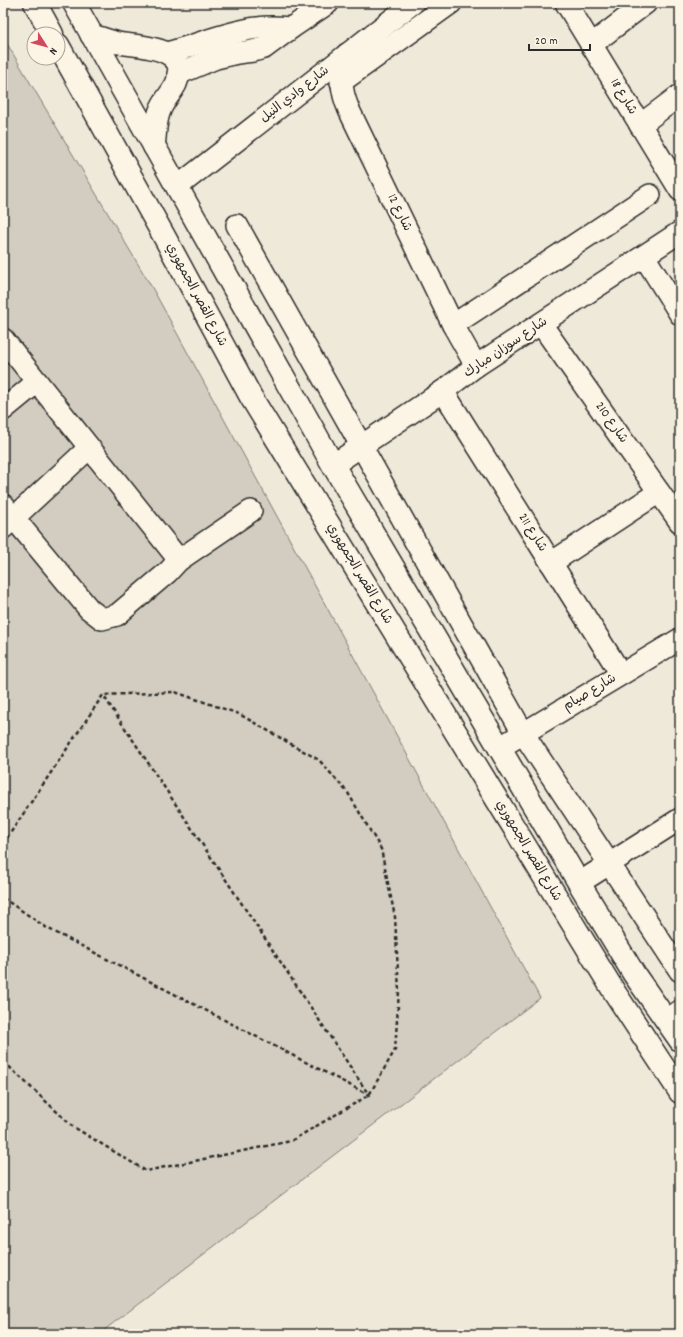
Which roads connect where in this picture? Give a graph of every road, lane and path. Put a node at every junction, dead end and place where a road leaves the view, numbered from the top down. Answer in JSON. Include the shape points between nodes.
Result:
{"nodes":[{"id":1,"x":35,"y":3,"type":"edge"},
{"id":2,"x":74,"y":3,"type":"edge"},
{"id":3,"x":328,"y":3,"type":"edge"},
{"id":4,"x":413,"y":3,"type":"edge"},
{"id":5,"x":451,"y":3,"type":"edge"},
{"id":6,"x":566,"y":3,"type":"edge"},
{"id":7,"x":646,"y":3,"type":"edge"},
{"id":8,"x":48,"y":26,"type":"edge"},
{"id":9,"x":291,"y":28,"type":"junction"},
{"id":10,"x":92,"y":34,"type":"junction"},
{"id":11,"x":224,"y":35,"type":"junction"},
{"id":12,"x":591,"y":45,"type":"junction"},
{"id":13,"x":167,"y":53,"type":"junction"},
{"id":14,"x":237,"y":53,"type":"junction"},
{"id":15,"x":347,"y":54,"type":"junction"},
{"id":16,"x":66,"y":59,"type":"edge"},
{"id":17,"x":178,"y":74,"type":"junction"},
{"id":18,"x":341,"y":82,"type":"junction"},
{"id":19,"x":680,"y":95,"type":"edge"},
{"id":20,"x":640,"y":125,"type":"junction"},
{"id":21,"x":154,"y":147,"type":"junction"},
{"id":22,"x":177,"y":187,"type":"junction"},
{"id":23,"x":680,"y":190,"type":"edge"},
{"id":24,"x":650,"y":195,"type":"dead end"},
{"id":25,"x":237,"y":225,"type":"dead end"},
{"id":26,"x":680,"y":232,"type":"edge"},
{"id":27,"x":644,"y":256,"type":"junction"},
{"id":28,"x":680,"y":314,"type":"edge"},
{"id":29,"x":541,"y":324,"type":"junction"},
{"id":30,"x":453,"y":325,"type":"junction"},
{"id":31,"x":3,"y":339,"type":"edge"},
{"id":32,"x":476,"y":366,"type":"junction"},
{"id":33,"x":37,"y":382,"type":"junction"},
{"id":34,"x":443,"y":391,"type":"junction"},
{"id":35,"x":3,"y":410,"type":"edge"},
{"id":36,"x":361,"y":446,"type":"junction"},
{"id":37,"x":90,"y":448,"type":"junction"},
{"id":38,"x":333,"y":465,"type":"junction"},
{"id":39,"x":659,"y":492,"type":"junction"},
{"id":40,"x":251,"y":511,"type":"dead end"},
{"id":41,"x":7,"y":517,"type":"edge"},
{"id":42,"x":680,"y":522,"type":"edge"},
{"id":43,"x":179,"y":560,"type":"junction"},
{"id":44,"x":551,"y":563,"type":"junction"},
{"id":45,"x":680,"y":639,"type":"edge"},
{"id":46,"x":621,"y":674,"type":"junction"},
{"id":47,"x":103,"y":695,"type":"junction"},
{"id":48,"x":523,"y":733,"type":"junction"},
{"id":49,"x":499,"y":748,"type":"junction"},
{"id":50,"x":680,"y":819,"type":"edge"},
{"id":51,"x":3,"y":844,"type":"edge"},
{"id":52,"x":609,"y":864,"type":"junction"},
{"id":53,"x":579,"y":883,"type":"junction"},
{"id":54,"x":3,"y":898,"type":"edge"},
{"id":55,"x":680,"y":971,"type":"edge"},
{"id":56,"x":673,"y":1016,"type":"edge"},
{"id":57,"x":680,"y":1040,"type":"edge"},
{"id":58,"x":3,"y":1061,"type":"edge"},
{"id":59,"x":680,"y":1092,"type":"edge"},
{"id":60,"x":369,"y":1095,"type":"junction"}],
"edges":[{"from":1,"to":8,"type":"main road"},
{"from":2,"to":10,"type":"main road","name":"شارع القصر الجمهوري"},
{"from":3,"to":9,"type":"street"},
{"from":4,"to":15,"type":"street","name":"شارع وادي النيل"},
{"from":5,"to":18,"type":"street"},
{"from":6,"to":12,"type":"street","name":"شارع 18"},
{"from":7,"to":12,"type":"street"},
{"from":9,"to":11,"type":"street","via":[[272,26]]},
{"from":9,"to":14,"type":"street","via":[[264,48]]},
{"from":10,"to":13,"type":"street","via":[[117,43]]},
{"from":10,"to":21,"type":"main road","name":"شارع القصر الجمهوري"},
{"from":11,"to":13,"type":"street"},
{"from":11,"to":14,"type":"street"},
{"from":12,"to":20,"type":"street","name":"شارع 18"},
{"from":13,"to":17,"type":"street","via":[[178,66]]},
{"from":14,"to":17,"type":"street","via":[[216,58]]},
{"from":15,"to":18,"type":"street","name":"شارع 12"},
{"from":15,"to":22,"type":"street","name":"شارع وادي النيل"},
{"from":16,"to":59,"type":"main road","name":"شارع القصر الجمهوري","via":[[251,397],[615,993]]},
{"from":17,"to":21,"type":"street","via":[[158,116]]},
{"from":18,"to":30,"type":"street","name":"شارع 12","via":[[343,97]]},
{"from":19,"to":20,"type":"street"},
{"from":20,"to":23,"type":"street","name":"شارع 18"},
{"from":21,"to":22,"type":"main road","name":"شارع القصر الجمهوري"},
{"from":22,"to":38,"type":"main road","name":"شارع القصر الجمهوري"},
{"from":24,"to":30,"type":"street"},
{"from":25,"to":36,"type":"street"},
{"from":26,"to":27,"type":"street","name":"شارع سوزان مبارك"},
{"from":27,"to":28,"type":"street"},
{"from":27,"to":29,"type":"street","name":"شارع سوزان مبارك"},
{"from":29,"to":32,"type":"street","name":"شارع سوزان مبارك"},
{"from":29,"to":39,"type":"street","name":"شارع 210"},
{"from":30,"to":32,"type":"street","name":"شارع 12"},
{"from":31,"to":33,"type":"street"},
{"from":32,"to":34,"type":"street","name":"شارع سوزان مبارك"},
{"from":33,"to":35,"type":"street"},
{"from":33,"to":37,"type":"street"},
{"from":34,"to":36,"type":"street","name":"شارع سوزان مبارك"},
{"from":34,"to":44,"type":"street","name":"شارع 211"},
{"from":36,"to":38,"type":"street","name":"شارع سوزان مبارك"},
{"from":36,"to":48,"type":"street"},
{"from":37,"to":41,"type":"street"},
{"from":37,"to":43,"type":"street"},
{"from":38,"to":49,"type":"main road","name":"شارع القصر الجمهوري"},
{"from":39,"to":42,"type":"street","name":"شارع 210"},
{"from":39,"to":44,"type":"street"},
{"from":40,"to":43,"type":"street"},
{"from":41,"to":43,"type":"street","via":[[89,610],[102,619],[117,615]]},
{"from":44,"to":46,"type":"street","name":"شارع 211"},
{"from":45,"to":46,"type":"street","name":"شارع صيام"},
{"from":46,"to":48,"type":"street","name":"شارع صيام"},
{"from":47,"to":51,"type":"path"},
{"from":47,"to":60,"type":"path"},
{"from":47,"to":60,"type":"path","via":[[175,692],[239,714],[319,760],[348,793],[381,850],[395,917],[399,992],[395,1050]]},
{"from":48,"to":49,"type":"street","name":"شارع صيام"},
{"from":48,"to":52,"type":"street"},
{"from":49,"to":53,"type":"main road","name":"شارع القصر الجمهوري"},
{"from":50,"to":52,"type":"street"},
{"from":52,"to":53,"type":"street"},
{"from":52,"to":55,"type":"street"},
{"from":53,"to":56,"type":"main road","name":"شارع القصر الجمهوري","via":[[634,974]]},
{"from":54,"to":60,"type":"path","via":[[47,928]]},
{"from":56,"to":57,"type":"main road","name":"شارع القصر الجمهوري"},
{"from":58,"to":60,"type":"path","via":[[72,1126],[146,1171],[290,1141]]}]}
